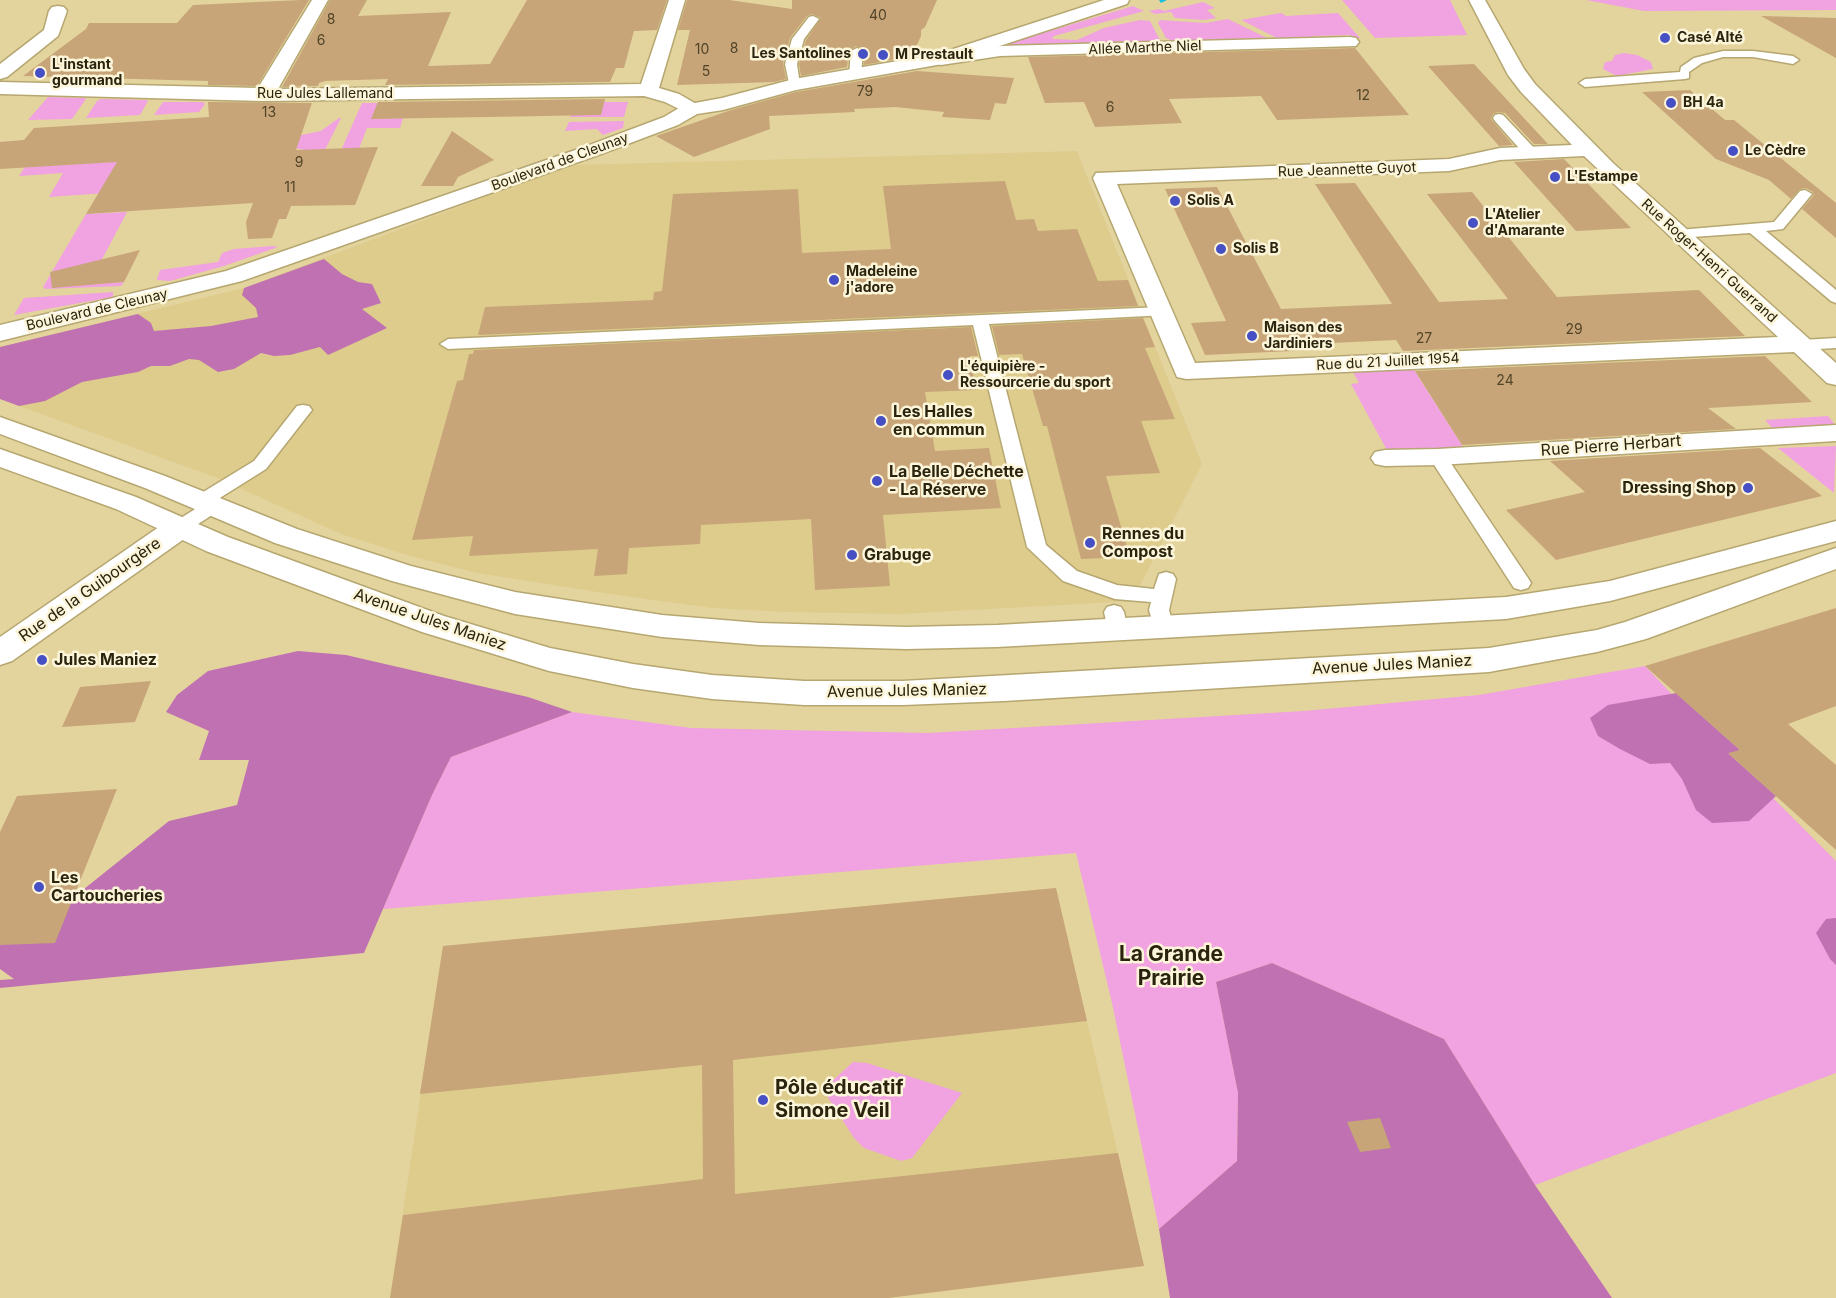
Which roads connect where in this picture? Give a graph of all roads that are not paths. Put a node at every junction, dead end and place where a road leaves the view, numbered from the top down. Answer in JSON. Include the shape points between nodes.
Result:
{"nodes":[{"id":1,"x":320,"y":0,"type":"edge"},
{"id":2,"x":677,"y":0,"type":"edge"},
{"id":3,"x":1477,"y":0,"type":"edge"},
{"id":4,"x":1115,"y":1,"type":"edge"},
{"id":5,"x":58,"y":11,"type":"dead end"},
{"id":6,"x":813,"y":19,"type":"dead end"},
{"id":7,"x":1350,"y":42,"type":"dead end"},
{"id":8,"x":857,"y":51,"type":"dead end"},
{"id":9,"x":941,"y":58,"type":"junction"},
{"id":10,"x":1793,"y":60,"type":"dead end"},
{"id":11,"x":0,"y":73,"type":"edge"},
{"id":12,"x":855,"y":75,"type":"junction"},
{"id":13,"x":1585,"y":83,"type":"dead end"},
{"id":14,"x":794,"y":85,"type":"junction"},
{"id":15,"x":0,"y":88,"type":"edge"},
{"id":16,"x":649,"y":90,"type":"junction"},
{"id":17,"x":262,"y":95,"type":"junction"},
{"id":18,"x":691,"y":110,"type":"junction"},
{"id":19,"x":1499,"y":118,"type":"dead end"},
{"id":20,"x":1589,"y":150,"type":"junction"},
{"id":21,"x":1531,"y":153,"type":"junction"},
{"id":22,"x":1104,"y":178,"type":"joint"},
{"id":23,"x":1805,"y":194,"type":"dead end"},
{"id":24,"x":1753,"y":228,"type":"junction"},
{"id":25,"x":1678,"y":234,"type":"junction"},
{"id":26,"x":1836,"y":298,"type":"edge"},
{"id":27,"x":1161,"y":312,"type":"junction"},
{"id":28,"x":980,"y":320,"type":"junction"},
{"id":29,"x":0,"y":333,"type":"edge"},
{"id":30,"x":1836,"y":343,"type":"edge"},
{"id":31,"x":448,"y":344,"type":"dead end"},
{"id":32,"x":1801,"y":345,"type":"junction"},
{"id":33,"x":1836,"y":377,"type":"edge"},
{"id":34,"x":303,"y":410,"type":"dead end"},
{"id":35,"x":0,"y":425,"type":"edge"},
{"id":36,"x":1836,"y":433,"type":"edge"},
{"id":37,"x":0,"y":457,"type":"edge"},
{"id":38,"x":1438,"y":457,"type":"junction"},
{"id":39,"x":1385,"y":458,"type":"dead end"},
{"id":40,"x":208,"y":504,"type":"junction"},
{"id":41,"x":180,"y":528,"type":"junction"},
{"id":42,"x":1836,"y":531,"type":"edge"},
{"id":43,"x":1836,"y":558,"type":"edge"},
{"id":44,"x":1521,"y":584,"type":"dead end"},
{"id":45,"x":1164,"y":627,"type":"junction"},
{"id":46,"x":0,"y":653,"type":"edge"}],
"edges":[{"from":1,"to":17,"type":"street"},
{"from":2,"to":16,"type":"street"},
{"from":3,"to":20,"type":"street","name":"Rue Roger-Henri Guerrand","via":[[1515,71]]},
{"from":4,"to":9,"type":"street","name":"Boulevard de Cleunay"},
{"from":5,"to":11,"type":"street","via":[[52,32]]},
{"from":6,"to":14,"type":"lane","via":[[798,39],[791,64]]},
{"from":7,"to":9,"type":"street","name":"Allée Marthe Niel","via":[[1000,51]]},
{"from":8,"to":12,"type":"lane"},
{"from":9,"to":12,"type":"street","name":"Boulevard de Cleunay"},
{"from":10,"to":13,"type":"lane","via":[[1723,54],[1698,60],[1685,72]]},
{"from":12,"to":14,"type":"street","name":"Boulevard de Cleunay"},
{"from":14,"to":18,"type":"street","name":"Boulevard de Cleunay"},
{"from":15,"to":17,"type":"street","name":"Rue Jules Lallemand"},
{"from":16,"to":17,"type":"street","name":"Rue Jules Lallemand"},
{"from":16,"to":18,"type":"street"},
{"from":18,"to":29,"type":"street","name":"Boulevard de Cleunay","via":[[594,150],[234,276]]},
{"from":19,"to":21,"type":"lane"},
{"from":20,"to":21,"type":"street","name":"Rue Jeannette Guyot"},
{"from":20,"to":25,"type":"street","name":"Rue Roger-Henri Guerrand"},
{"from":21,"to":22,"type":"street","name":"Rue Jeannette Guyot","via":[[1500,154],[1449,165]]},
{"from":22,"to":27,"type":"street","name":"Rue du 21 Juillet 1954"},
{"from":23,"to":24,"type":"lane","via":[[1778,226]]},
{"from":24,"to":25,"type":"lane"},
{"from":24,"to":26,"type":"lane"},
{"from":25,"to":32,"type":"street","name":"Rue Roger-Henri Guerrand"},
{"from":27,"to":28,"type":"lane"},
{"from":27,"to":32,"type":"street","name":"Rue du 21 Juillet 1954","via":[[1186,371]]},
{"from":28,"to":31,"type":"lane"},
{"from":28,"to":45,"type":"lane","via":[[1037,547],[1070,576],[1115,592],[1164,587],[1159,610]]},
{"from":30,"to":32,"type":"lane"},
{"from":32,"to":33,"type":"street","name":"Rue Roger-Henri Guerrand"},
{"from":34,"to":40,"type":"lane","via":[[260,465]]},
{"from":35,"to":40,"type":"street","name":"Avenue Jules Maniez"},
{"from":36,"to":38,"type":"street","name":"Rue Pierre Herbart"},
{"from":37,"to":41,"type":"street","name":"Avenue Jules Maniez","via":[[126,503]]},
{"from":38,"to":39,"type":"street","name":"Rue Pierre Herbart"},
{"from":38,"to":44,"type":"lane"},
{"from":40,"to":41,"type":"lane"},
{"from":40,"to":45,"type":"street","name":"Avenue Jules Maniez","via":[[286,536],[403,574],[515,603],[662,626],[759,634],[906,638],[1116,621]]},
{"from":41,"to":43,"type":"street","name":"Avenue Jules Maniez","via":[[414,617],[549,658],[633,676],[712,687],[853,694],[1004,689],[1500,658],[1634,631]]},
{"from":41,"to":46,"type":"street","name":"Rue de la Guibourgère"},
{"from":42,"to":45,"type":"street","name":"Avenue Jules Maniez","via":[[1557,601],[1452,612]]}]}
